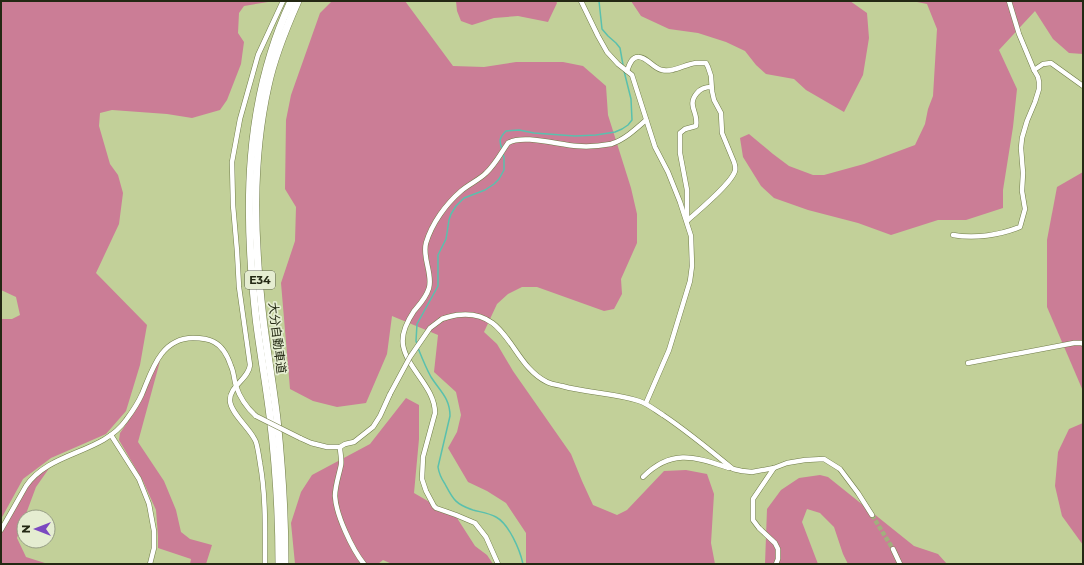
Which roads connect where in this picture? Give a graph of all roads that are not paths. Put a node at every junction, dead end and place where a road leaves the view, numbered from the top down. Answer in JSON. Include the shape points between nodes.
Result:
{"nodes":[{"id":1,"x":283,"y":1,"type":"edge"},
{"id":2,"x":290,"y":1,"type":"edge"},
{"id":3,"x":298,"y":1,"type":"edge"},
{"id":4,"x":581,"y":1,"type":"edge"},
{"id":5,"x":1009,"y":1,"type":"edge"},
{"id":6,"x":1034,"y":70,"type":"junction"},
{"id":7,"x":627,"y":71,"type":"junction"},
{"id":8,"x":1083,"y":86,"type":"edge"},
{"id":9,"x":711,"y":87,"type":"junction"},
{"id":10,"x":646,"y":120,"type":"junction"},
{"id":11,"x":687,"y":221,"type":"junction"},
{"id":12,"x":953,"y":235,"type":"dead end"},
{"id":13,"x":1083,"y":344,"type":"edge"},
{"id":14,"x":968,"y":363,"type":"dead end"},
{"id":15,"x":236,"y":386,"type":"junction"},
{"id":16,"x":646,"y":403,"type":"junction"},
{"id":17,"x":111,"y":435,"type":"junction"},
{"id":18,"x":340,"y":447,"type":"junction"},
{"id":19,"x":774,"y":468,"type":"junction"},
{"id":20,"x":733,"y":469,"type":"junction"},
{"id":21,"x":643,"y":477,"type":"dead end"},
{"id":22,"x":872,"y":515,"type":"tunnel mouth"},
{"id":23,"x":1,"y":530,"type":"edge"},
{"id":24,"x":893,"y":549,"type":"tunnel mouth"},
{"id":25,"x":150,"y":564,"type":"edge"},
{"id":26,"x":265,"y":564,"type":"edge"},
{"id":27,"x":279,"y":564,"type":"edge"},
{"id":28,"x":285,"y":564,"type":"edge"},
{"id":29,"x":364,"y":564,"type":"edge"},
{"id":30,"x":498,"y":564,"type":"edge"},
{"id":31,"x":776,"y":564,"type":"edge"},
{"id":32,"x":900,"y":564,"type":"edge"}],
"edges":[{"from":1,"to":15,"type":"street","via":[[258,55],[240,119],[232,162],[239,287],[250,365],[250,369]]},
{"from":2,"to":27,"type":"highway","name":"大分自動車道","number":"E34","via":[[271,50],[255,120],[249,222],[256,317],[275,467]]},
{"from":3,"to":28,"type":"highway","name":"大分自動車道","number":"E34","via":[[277,53],[268,85],[261,122],[256,179],[259,270],[281,467]]},
{"from":4,"to":7,"type":"street","via":[[607,52]]},
{"from":5,"to":6,"type":"street"},
{"from":6,"to":8,"type":"street","via":[[1050,63]]},
{"from":6,"to":12,"type":"street","via":[[1038,77],[1039,89],[1022,138],[1022,191],[1025,209],[1020,227],[981,236]]},
{"from":7,"to":9,"type":"street","via":[[632,60],[637,57],[642,57],[665,71],[697,63],[706,64],[711,76]]},
{"from":7,"to":10,"type":"street","via":[[632,75]]},
{"from":9,"to":11,"type":"street","via":[[700,89],[692,100],[696,126],[680,133],[680,153],[687,190]]},
{"from":9,"to":11,"type":"street","via":[[721,113],[722,133],[736,166],[722,189]]},
{"from":10,"to":11,"type":"street"},
{"from":10,"to":30,"type":"street","via":[[621,139],[597,146],[534,140],[511,141],[488,171],[461,190],[444,208],[426,245],[429,288],[404,329],[402,343],[406,355],[435,406],[423,456],[422,479],[436,508],[475,523],[486,537]]},
{"from":11,"to":16,"type":"street","via":[[691,236],[690,280],[669,350]]},
{"from":13,"to":14,"type":"street","via":[[1074,343]]},
{"from":15,"to":17,"type":"street","via":[[231,366],[221,347],[213,341],[200,338],[179,340],[170,345],[158,358],[134,410],[126,422]]},
{"from":15,"to":18,"type":"street","bridge":true,"via":[[248,410],[256,416],[311,443]]},
{"from":15,"to":26,"type":"street","via":[[230,403],[256,443],[262,475]]},
{"from":16,"to":18,"type":"street","bridge":true,"via":[[547,382],[529,369],[494,324],[473,315],[457,315],[442,319],[430,328],[414,351],[373,427],[354,442]]},
{"from":16,"to":20,"type":"street"},
{"from":17,"to":23,"type":"street","via":[[58,461],[29,481]]},
{"from":17,"to":25,"type":"street","via":[[139,479],[149,504],[154,531],[154,548]]},
{"from":18,"to":29,"type":"street","via":[[342,464],[335,495],[337,508]]},
{"from":19,"to":20,"type":"street","via":[[752,472]]},
{"from":19,"to":22,"type":"street","via":[[787,463],[824,459],[840,469]]},
{"from":19,"to":31,"type":"street","via":[[753,499],[753,520],[775,543],[778,549]]},
{"from":20,"to":21,"type":"street","via":[[698,458],[678,457],[655,467]]},
{"from":24,"to":32,"type":"street"}]}
